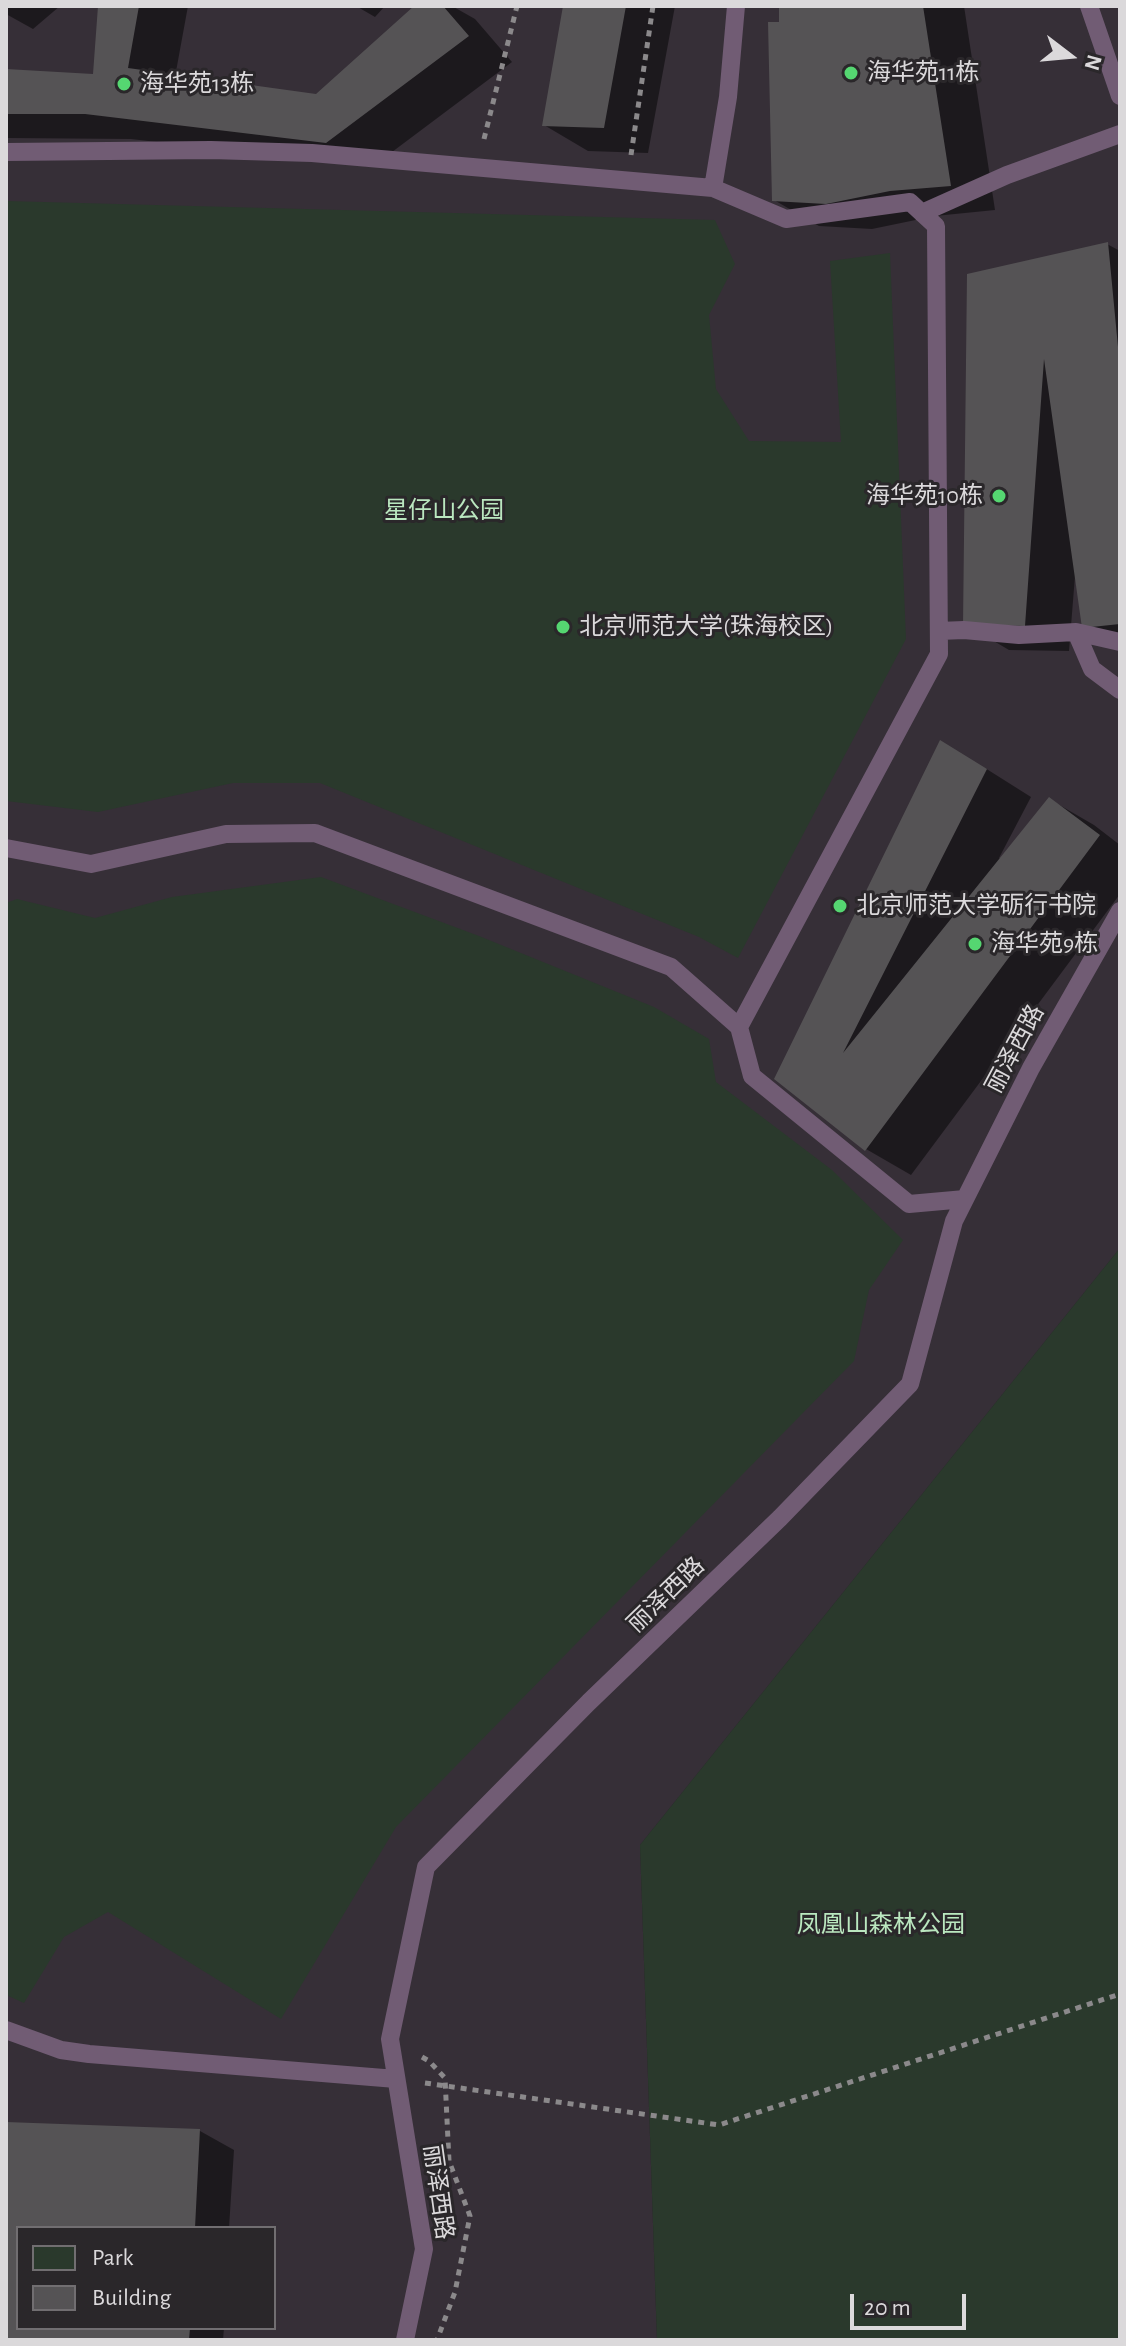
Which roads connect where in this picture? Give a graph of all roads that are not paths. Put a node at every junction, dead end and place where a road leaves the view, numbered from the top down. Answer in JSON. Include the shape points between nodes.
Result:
{"nodes":[{"id":1,"x":736,"y":6,"type":"edge"},
{"id":2,"x":1089,"y":6,"type":"edge"},
{"id":3,"x":1120,"y":96,"type":"edge"},
{"id":4,"x":1120,"y":134,"type":"edge"},
{"id":5,"x":6,"y":152,"type":"edge"},
{"id":6,"x":713,"y":188,"type":"junction"},
{"id":7,"x":922,"y":213,"type":"junction"},
{"id":8,"x":939,"y":631,"type":"junction"},
{"id":9,"x":1076,"y":632,"type":"junction"},
{"id":10,"x":1120,"y":642,"type":"edge"},
{"id":11,"x":1120,"y":690,"type":"edge"},
{"id":12,"x":6,"y":848,"type":"edge"},
{"id":13,"x":1120,"y":911,"type":"edge"},
{"id":14,"x":739,"y":1027,"type":"junction"},
{"id":15,"x":965,"y":1199,"type":"junction"},
{"id":16,"x":6,"y":2030,"type":"edge"},
{"id":17,"x":396,"y":2079,"type":"junction"},
{"id":18,"x":405,"y":2340,"type":"edge"}],
"edges":[{"from":1,"to":6,"type":"lane"},
{"from":2,"to":3,"type":"lane"},
{"from":4,"to":7,"type":"lane"},
{"from":5,"to":6,"type":"lane","via":[[312,153]]},
{"from":6,"to":7,"type":"lane","via":[[786,219],[910,202]]},
{"from":7,"to":8,"type":"lane","via":[[936,226]]},
{"from":8,"to":9,"type":"lane"},
{"from":8,"to":14,"type":"lane","via":[[939,654]]},
{"from":9,"to":10,"type":"lane"},
{"from":9,"to":11,"type":"lane","via":[[1092,669]]},
{"from":12,"to":14,"type":"lane","via":[[91,864],[226,834],[315,833],[671,967]]},
{"from":13,"to":15,"type":"lane","name":"丽泽西路"},
{"from":14,"to":15,"type":"lane","via":[[752,1076],[909,1204]]},
{"from":15,"to":17,"type":"lane","name":"丽泽西路","via":[[954,1221],[910,1384],[426,1867],[390,2039]]},
{"from":16,"to":17,"type":"lane","via":[[89,2054]]},
{"from":17,"to":18,"type":"lane","name":"丽泽西路","via":[[424,2249]]}]}
